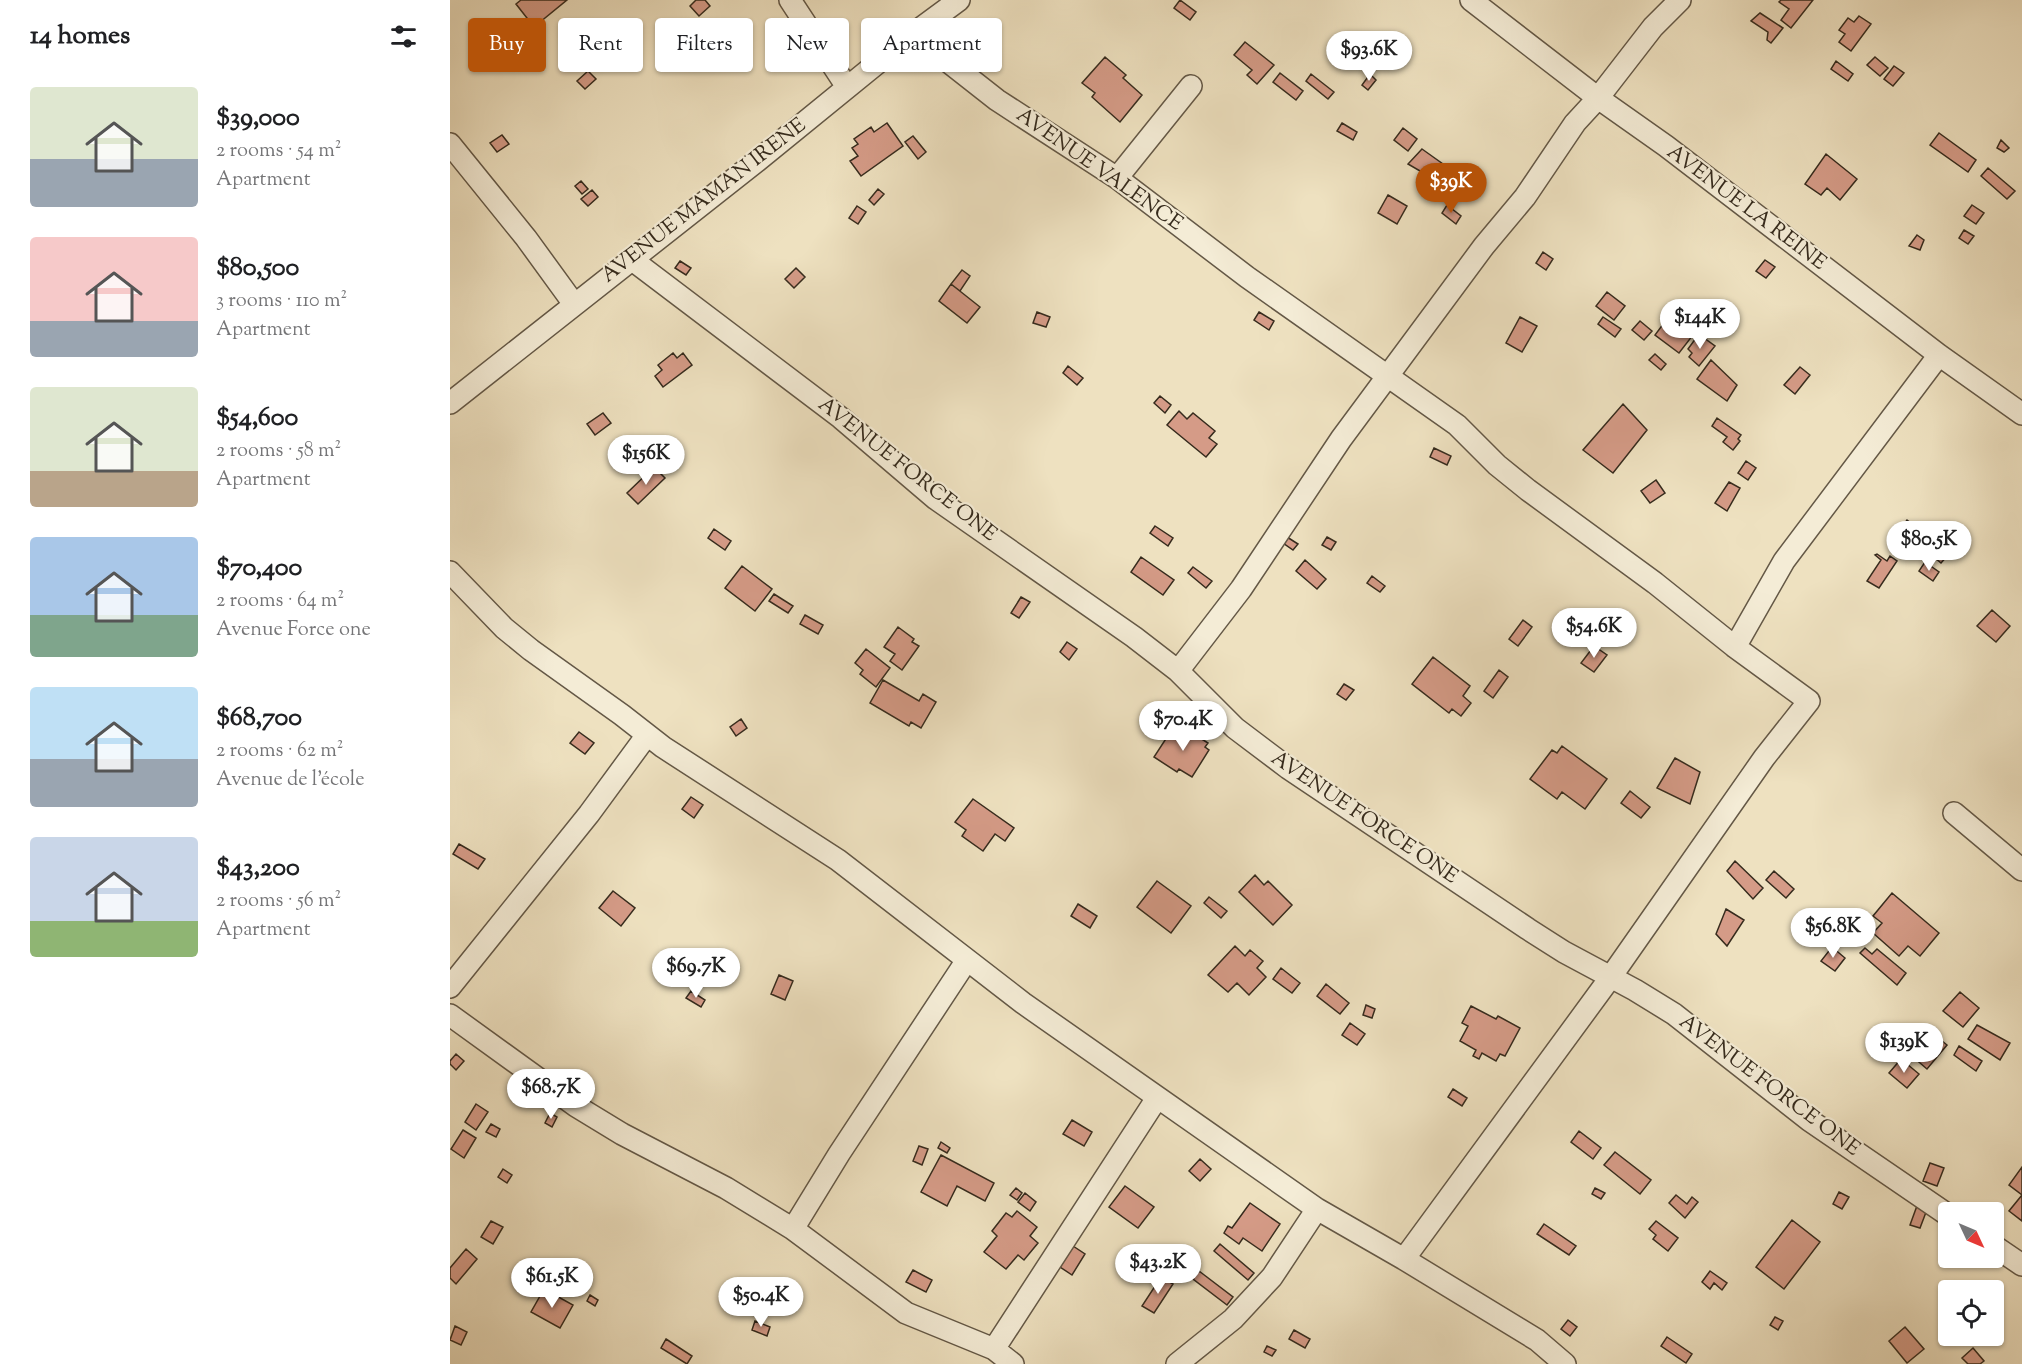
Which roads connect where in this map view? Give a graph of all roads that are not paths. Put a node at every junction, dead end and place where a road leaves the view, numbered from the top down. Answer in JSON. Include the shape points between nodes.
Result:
{"nodes":[{"id":1,"x":790,"y":0,"type":"edge"},
{"id":2,"x":959,"y":0,"type":"edge"},
{"id":3,"x":1471,"y":0,"type":"edge"},
{"id":4,"x":1680,"y":0,"type":"edge"},
{"id":5,"x":935,"y":18,"type":"edge"},
{"id":6,"x":866,"y":72,"type":"edge"},
{"id":7,"x":961,"y":72,"type":"edge"},
{"id":8,"x":1191,"y":86,"type":"dead end"},
{"id":9,"x":847,"y":87,"type":"junction"},
{"id":10,"x":1598,"y":98,"type":"junction"},
{"id":11,"x":450,"y":144,"type":"edge"},
{"id":12,"x":1117,"y":177,"type":"junction"},
{"id":13,"x":631,"y":259,"type":"junction"},
{"id":14,"x":574,"y":304,"type":"junction"},
{"id":15,"x":1939,"y":355,"type":"junction"},
{"id":16,"x":1387,"y":376,"type":"junction"},
{"id":17,"x":450,"y":403,"type":"edge"},
{"id":18,"x":2021,"y":409,"type":"edge"},
{"id":19,"x":450,"y":572,"type":"edge"},
{"id":20,"x":1735,"y":647,"type":"junction"},
{"id":21,"x":1178,"y":671,"type":"junction"},
{"id":22,"x":647,"y":735,"type":"junction"},
{"id":23,"x":1954,"y":813,"type":"dead end"},
{"id":24,"x":2022,"y":870,"type":"edge"},
{"id":25,"x":967,"y":960,"type":"junction"},
{"id":26,"x":1610,"y":978,"type":"junction"},
{"id":27,"x":450,"y":987,"type":"edge"},
{"id":28,"x":450,"y":1015,"type":"edge"},
{"id":29,"x":1158,"y":1098,"type":"junction"},
{"id":30,"x":1938,"y":1208,"type":"edge"},
{"id":31,"x":1317,"y":1209,"type":"junction"},
{"id":32,"x":793,"y":1229,"type":"junction"},
{"id":33,"x":2004,"y":1253,"type":"edge"},
{"id":34,"x":1404,"y":1258,"type":"junction"},
{"id":35,"x":2022,"y":1265,"type":"edge"},
{"id":36,"x":994,"y":1349,"type":"junction"},
{"id":37,"x":1013,"y":1364,"type":"edge"},
{"id":38,"x":1177,"y":1364,"type":"edge"},
{"id":39,"x":1565,"y":1364,"type":"edge"}],
"edges":[{"from":1,"to":9,"type":"street"},
{"from":2,"to":5,"type":"street","name":"AVENUE MAMAN IRENE"},
{"from":3,"to":10,"type":"street","name":"AVENUE LA REINE"},
{"from":4,"to":10,"type":"street","via":[[1653,27]]},
{"from":6,"to":9,"type":"street","name":"AVENUE MAMAN IRENE"},
{"from":7,"to":12,"type":"street","name":"AVENUE VALENCE","via":[[997,100]]},
{"from":8,"to":12,"type":"street"},
{"from":9,"to":13,"type":"street","name":"AVENUE MAMAN IRENE"},
{"from":10,"to":15,"type":"street","name":"AVENUE LA REINE"},
{"from":10,"to":16,"type":"street","via":[[1575,123],[1525,197]]},
{"from":11,"to":14,"type":"street"},
{"from":12,"to":16,"type":"street","name":"AVENUE VALENCE","via":[[1247,277]]},
{"from":13,"to":14,"type":"street","name":"AVENUE MAMAN IRENE"},
{"from":13,"to":21,"type":"street","name":"AVENUE FORCE ONE","via":[[841,418],[936,499],[1057,581]]},
{"from":14,"to":17,"type":"street","name":"AVENUE MAMAN IRENE"},
{"from":15,"to":18,"type":"street","name":"AVENUE LA REINE"},
{"from":15,"to":20,"type":"street","via":[[1784,561]]},
{"from":16,"to":20,"type":"street","name":"AVENUE VALENCE","via":[[1457,424],[1513,478]]},
{"from":16,"to":21,"type":"street","via":[[1241,589]]},
{"from":19,"to":22,"type":"street","via":[[504,628]]},
{"from":20,"to":26,"type":"street","name":"AVENUE VALENCE","via":[[1809,701],[1764,758]]},
{"from":21,"to":26,"type":"street","name":"AVENUE FORCE ONE","via":[[1234,728],[1288,768],[1528,929]]},
{"from":22,"to":25,"type":"street","via":[[838,860]]},
{"from":22,"to":27,"type":"street"},
{"from":23,"to":24,"type":"street"},
{"from":25,"to":29,"type":"street"},
{"from":25,"to":32,"type":"street"},
{"from":26,"to":30,"type":"street","name":"AVENUE FORCE ONE","via":[[1674,1014],[1809,1120]]},
{"from":26,"to":34,"type":"street"},
{"from":28,"to":32,"type":"street","via":[[576,1106]]},
{"from":29,"to":31,"type":"street"},
{"from":29,"to":36,"type":"street"},
{"from":31,"to":34,"type":"street"},
{"from":31,"to":38,"type":"street","via":[[1272,1277],[1233,1318]]},
{"from":32,"to":36,"type":"street","via":[[906,1313]]},
{"from":33,"to":35,"type":"street"},
{"from":34,"to":39,"type":"street","via":[[1537,1340]]},
{"from":36,"to":37,"type":"street"}]}
